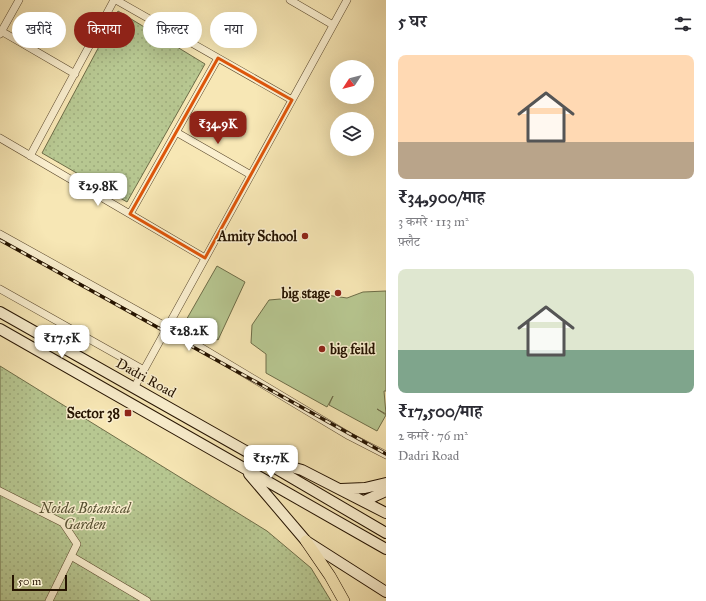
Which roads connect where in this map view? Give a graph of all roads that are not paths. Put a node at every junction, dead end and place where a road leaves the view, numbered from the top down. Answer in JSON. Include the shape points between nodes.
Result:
{"nodes":[{"id":1,"x":19,"y":0,"type":"edge"},
{"id":2,"x":115,"y":0,"type":"edge"},
{"id":3,"x":290,"y":0,"type":"edge"},
{"id":4,"x":347,"y":0,"type":"edge"},
{"id":5,"x":333,"y":25,"type":"junction"},
{"id":6,"x":1,"y":32,"type":"edge"},
{"id":7,"x":218,"y":58,"type":"junction"},
{"id":8,"x":75,"y":74,"type":"junction"},
{"id":9,"x":292,"y":100,"type":"junction"},
{"id":10,"x":176,"y":132,"type":"junction"},
{"id":11,"x":0,"y":138,"type":"edge"},
{"id":12,"x":30,"y":156,"type":"junction"},
{"id":13,"x":251,"y":175,"type":"junction"},
{"id":14,"x":130,"y":214,"type":"junction"},
{"id":15,"x":0,"y":234,"type":"edge"},
{"id":16,"x":205,"y":258,"type":"junction"},
{"id":17,"x":0,"y":289,"type":"edge"},
{"id":18,"x":0,"y":312,"type":"edge"},
{"id":19,"x":167,"y":327,"type":"junction"},
{"id":20,"x":0,"y":329,"type":"edge"},
{"id":21,"x":144,"y":370,"type":"junction"},
{"id":22,"x":134,"y":388,"type":"junction"},
{"id":23,"x":386,"y":455,"type":"edge"},
{"id":24,"x":258,"y":458,"type":"junction"},
{"id":25,"x":244,"y":468,"type":"junction"},
{"id":26,"x":386,"y":483,"type":"edge"},
{"id":27,"x":341,"y":489,"type":"junction"},
{"id":28,"x":0,"y":491,"type":"edge"},
{"id":29,"x":386,"y":491,"type":"edge"},
{"id":30,"x":364,"y":501,"type":"junction"},
{"id":31,"x":386,"y":513,"type":"edge"},
{"id":32,"x":386,"y":533,"type":"edge"},
{"id":33,"x":306,"y":541,"type":"junction"},
{"id":34,"x":386,"y":549,"type":"edge"},
{"id":35,"x":71,"y":556,"type":"junction"},
{"id":36,"x":386,"y":592,"type":"edge"},
{"id":37,"x":49,"y":601,"type":"edge"},
{"id":38,"x":147,"y":601,"type":"edge"},
{"id":39,"x":344,"y":601,"type":"edge"}],
"edges":[{"from":1,"to":6,"type":"street"},
{"from":2,"to":7,"type":"street"},
{"from":2,"to":8,"type":"street"},
{"from":3,"to":5,"type":"street"},
{"from":4,"to":5,"type":"street"},
{"from":5,"to":9,"type":"street"},
{"from":6,"to":8,"type":"street"},
{"from":7,"to":9,"type":"street"},
{"from":7,"to":10,"type":"street"},
{"from":8,"to":12,"type":"street"},
{"from":9,"to":13,"type":"street"},
{"from":10,"to":13,"type":"street"},
{"from":10,"to":14,"type":"street"},
{"from":11,"to":12,"type":"street"},
{"from":12,"to":14,"type":"street"},
{"from":13,"to":16,"type":"street"},
{"from":14,"to":16,"type":"street"},
{"from":15,"to":19,"type":"street"},
{"from":16,"to":19,"type":"street"},
{"from":17,"to":21,"type":"street"},
{"from":18,"to":22,"type":"main road","name":"Dadri Road"},
{"from":19,"to":21,"type":"street"},
{"from":19,"to":23,"type":"street","via":[[349,436]]},
{"from":20,"to":25,"type":"main road","name":"Dadri Road"},
{"from":21,"to":22,"type":"street"},
{"from":22,"to":24,"type":"main road","name":"Dadri Road"},
{"from":24,"to":27,"type":"main road","via":[[302,470]]},
{"from":24,"to":32,"type":"main road"},
{"from":25,"to":33,"type":"main road"},
{"from":25,"to":34,"type":"main road","name":"Dadri Road"},
{"from":26,"to":27,"type":"main road","via":[[365,488]]},
{"from":27,"to":30,"type":"main road"},
{"from":28,"to":35,"type":"street","via":[[63,523],[77,544]]},
{"from":29,"to":30,"type":"main road"},
{"from":30,"to":31,"type":"main road"},
{"from":33,"to":36,"type":"main road"},
{"from":33,"to":39,"type":"highway"},
{"from":35,"to":37,"type":"street"},
{"from":35,"to":38,"type":"street"}]}
